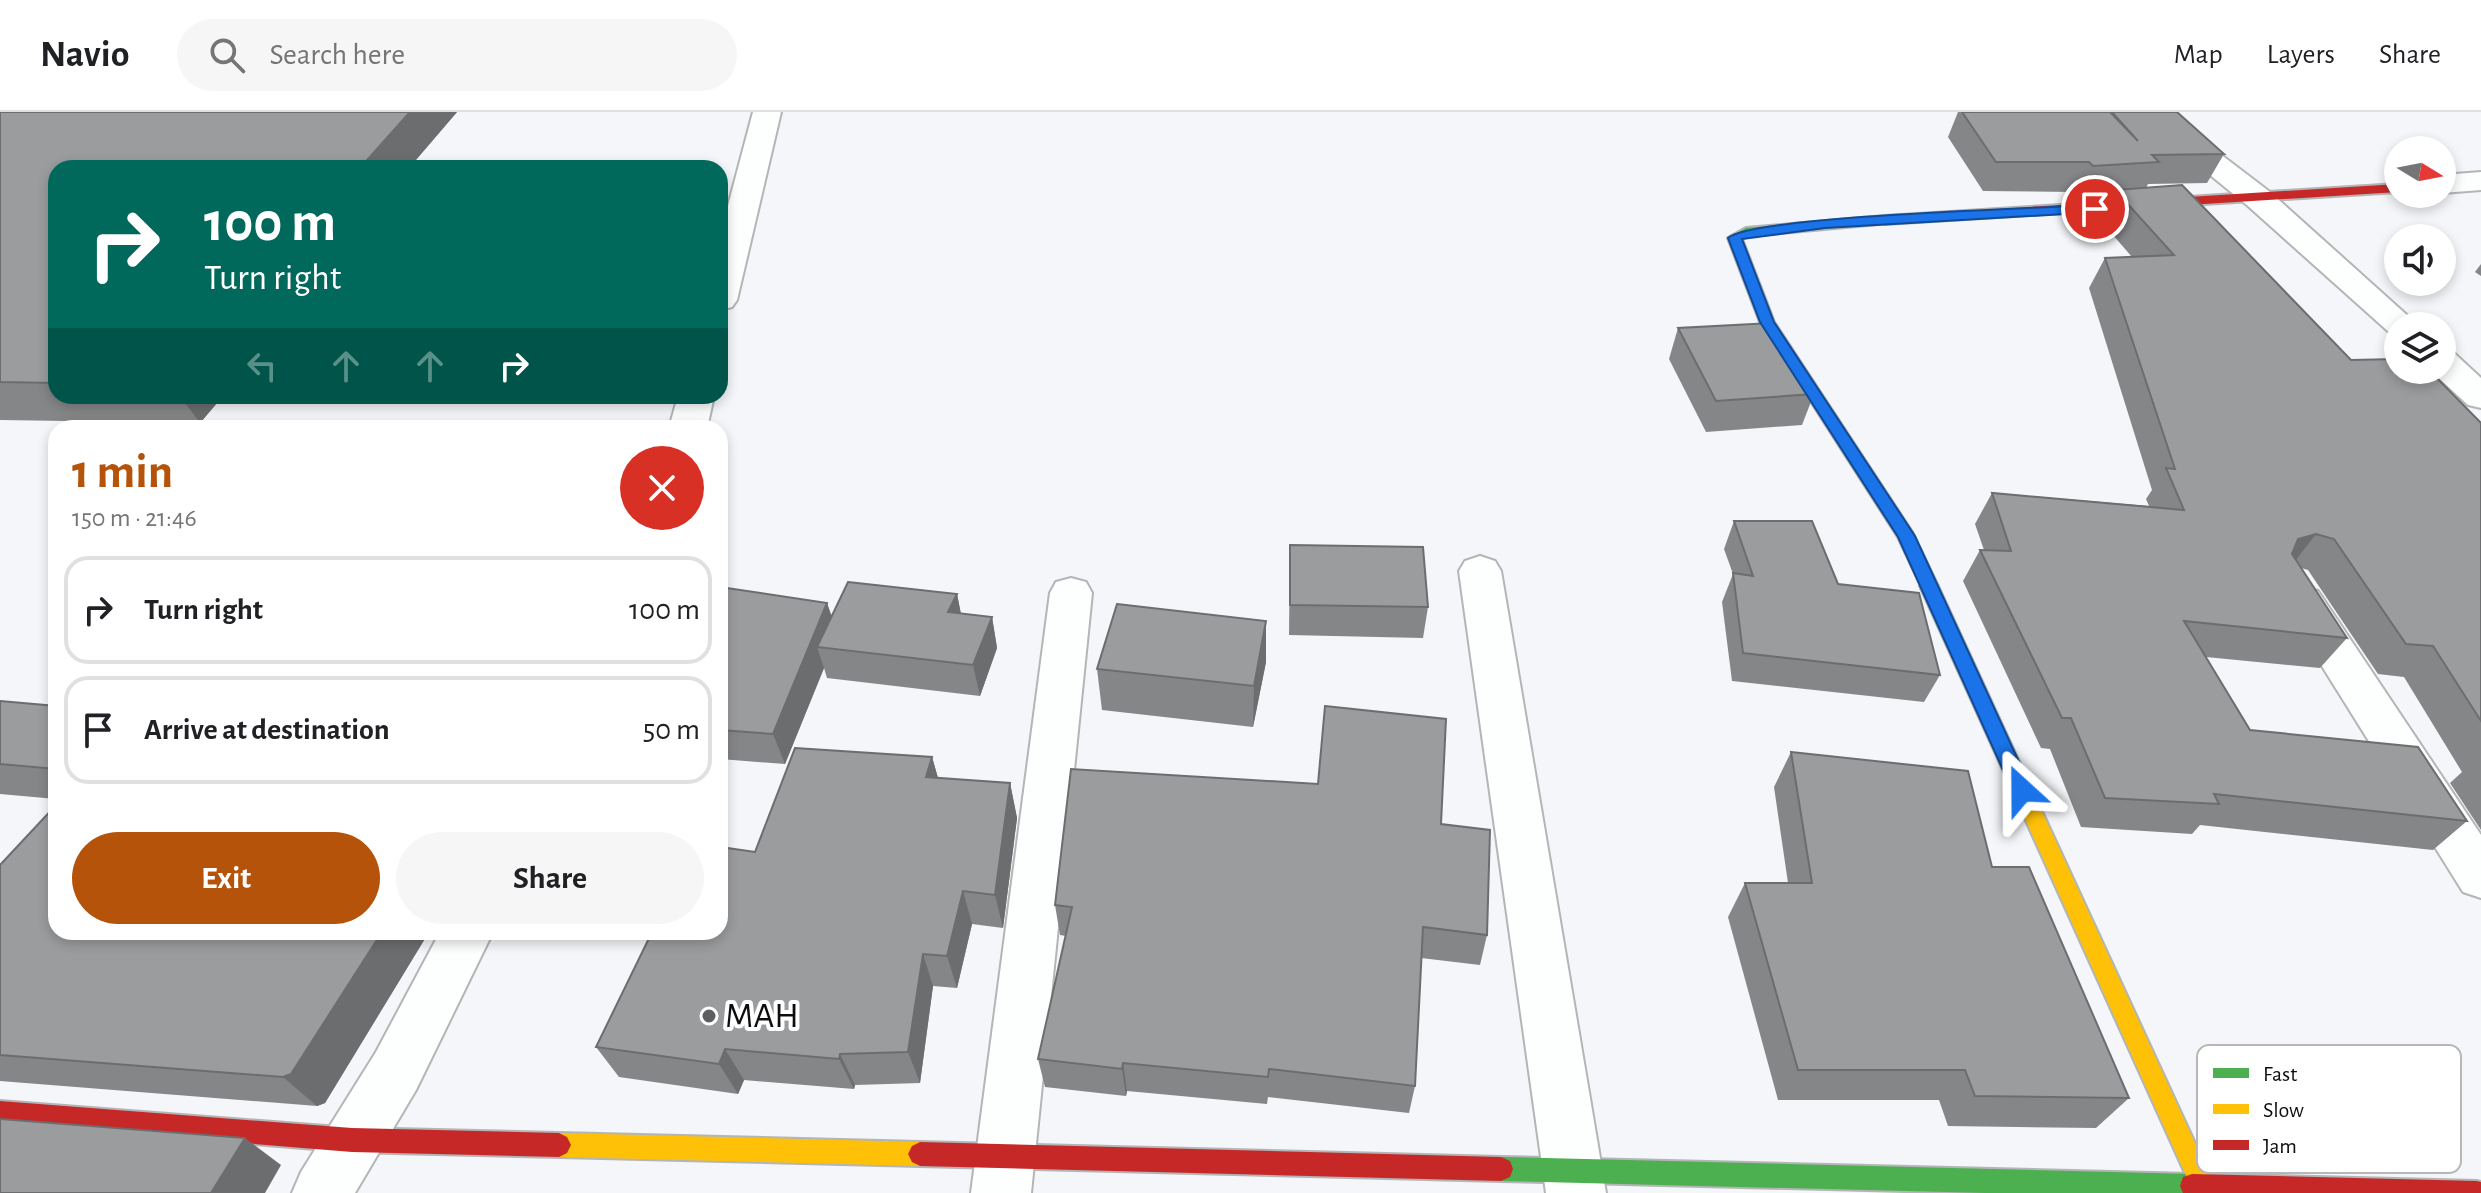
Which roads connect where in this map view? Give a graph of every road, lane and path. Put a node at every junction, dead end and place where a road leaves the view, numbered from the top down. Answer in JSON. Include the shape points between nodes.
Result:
{"nodes":[{"id":1,"x":767,"y":112,"type":"edge"},
{"id":2,"x":2147,"y":112,"type":"edge"},
{"id":3,"x":2481,"y":181,"type":"edge"},
{"id":4,"x":2456,"y":183,"type":"edge"},
{"id":5,"x":2384,"y":189,"type":"edge"},
{"id":6,"x":2259,"y":199,"type":"junction"},
{"id":7,"x":728,"y":268,"type":"edge"},
{"id":8,"x":2386,"y":312,"type":"edge"},
{"id":9,"x":2456,"y":375,"type":"edge"},
{"id":10,"x":2481,"y":397,"type":"edge"},
{"id":11,"x":1480,"y":571,"type":"dead end"},
{"id":12,"x":2291,"y":583,"type":"edge"},
{"id":13,"x":1071,"y":593,"type":"dead end"},
{"id":14,"x":2481,"y":877,"type":"edge"},
{"id":15,"x":463,"y":940,"type":"edge"},
{"id":16,"x":0,"y":1112,"type":"edge"},
{"id":17,"x":352,"y":1140,"type":"junction"},
{"id":18,"x":1003,"y":1174,"type":"edge"},
{"id":19,"x":1574,"y":1181,"type":"edge"},
{"id":20,"x":2204,"y":1190,"type":"edge"},
{"id":21,"x":322,"y":1193,"type":"edge"},
{"id":22,"x":2477,"y":1193,"type":"edge"}],
"edges":[{"from":1,"to":7,"type":"street"},
{"from":2,"to":6,"type":"street"},
{"from":3,"to":4,"type":"street"},
{"from":5,"to":6,"type":"street"},
{"from":6,"to":8,"type":"street"},
{"from":6,"to":20,"type":"street","via":[[1825,224],[1746,232],[1735,238],[1767,322],[1906,536]]},
{"from":9,"to":10,"type":"street"},
{"from":11,"to":19,"type":"street"},
{"from":12,"to":14,"type":"street"},
{"from":13,"to":18,"type":"street"},
{"from":15,"to":17,"type":"street","via":[[396,1071]]},
{"from":16,"to":17,"type":"street"},
{"from":17,"to":18,"type":"street"},
{"from":17,"to":21,"type":"street"},
{"from":18,"to":19,"type":"street"},
{"from":19,"to":20,"type":"street"},
{"from":20,"to":22,"type":"street"}]}
